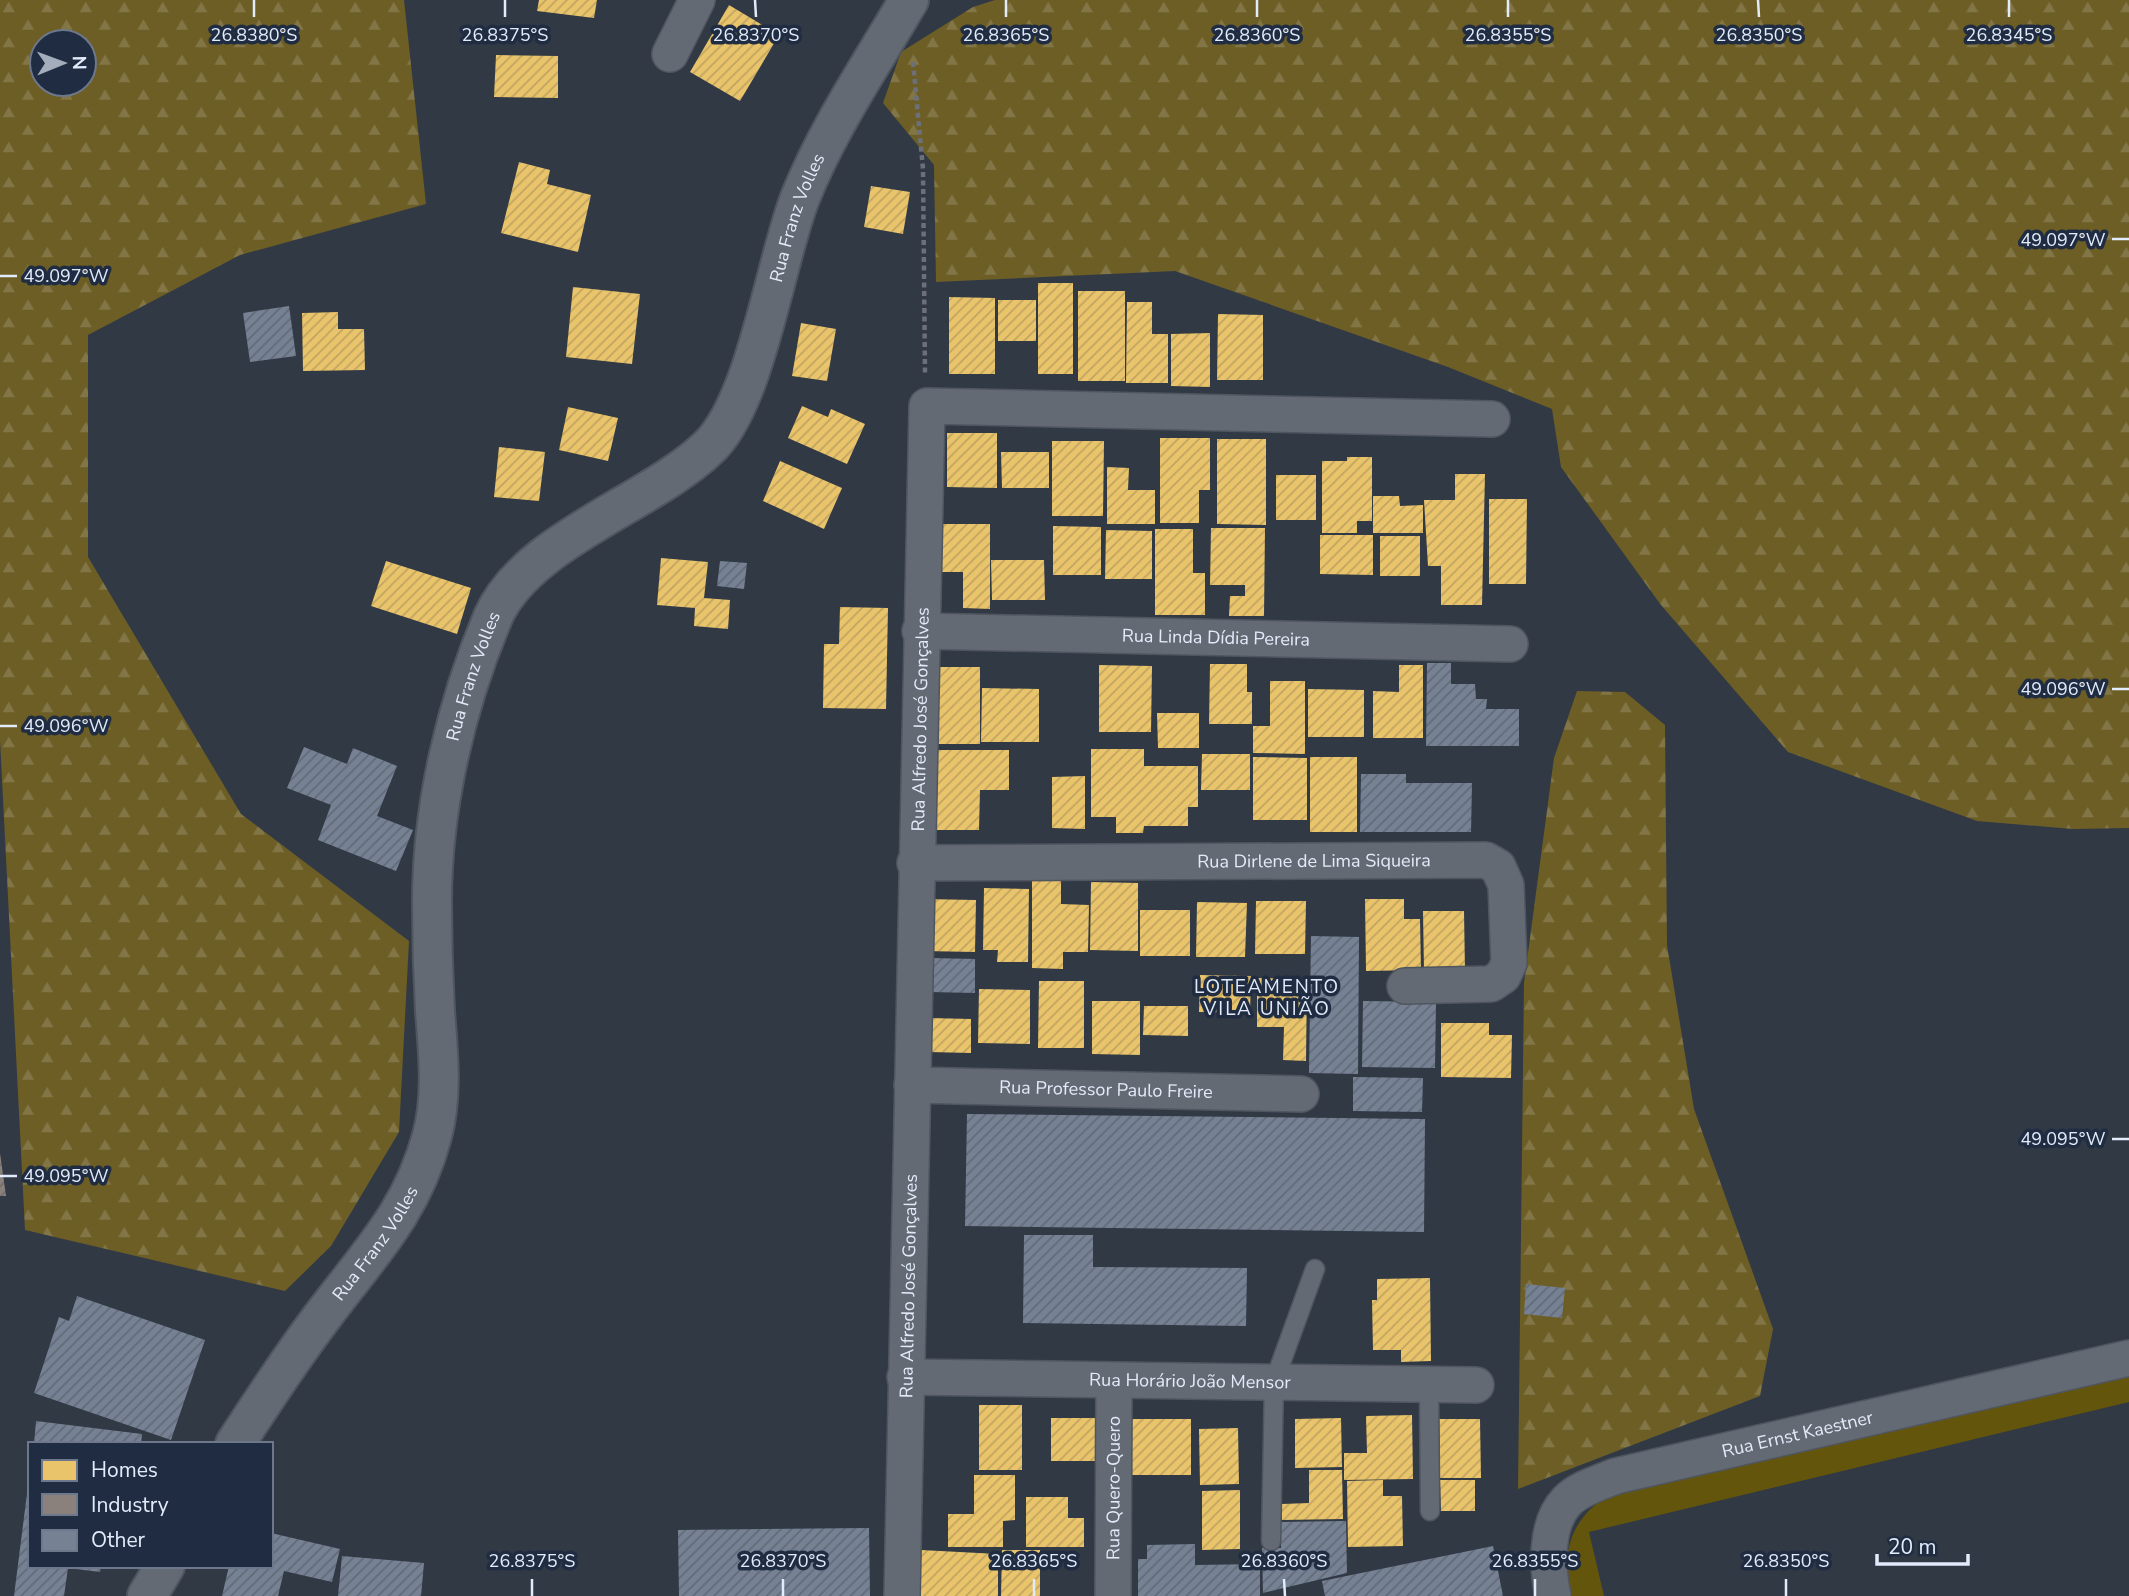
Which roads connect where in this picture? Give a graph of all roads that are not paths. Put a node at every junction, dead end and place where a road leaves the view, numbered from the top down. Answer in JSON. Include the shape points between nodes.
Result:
{"nodes":[{"id":1,"x":697,"y":0,"type":"edge"},
{"id":2,"x":909,"y":0,"type":"edge"},
{"id":3,"x":670,"y":54,"type":"dead end"},
{"id":4,"x":1492,"y":419,"type":"dead end"},
{"id":5,"x":920,"y":631,"type":"junction"},
{"id":6,"x":1510,"y":644,"type":"dead end"},
{"id":7,"x":915,"y":863,"type":"junction"},
{"id":8,"x":1405,"y":986,"type":"dead end"},
{"id":9,"x":912,"y":1085,"type":"junction"},
{"id":10,"x":1300,"y":1094,"type":"dead end"},
{"id":11,"x":1315,"y":1269,"type":"dead end"},
{"id":12,"x":2129,"y":1358,"type":"edge"},
{"id":13,"x":905,"y":1377,"type":"junction"},
{"id":14,"x":1114,"y":1381,"type":"junction"},
{"id":15,"x":1275,"y":1382,"type":"junction"},
{"id":16,"x":1429,"y":1385,"type":"junction"},
{"id":17,"x":1476,"y":1385,"type":"dead end"},
{"id":18,"x":236,"y":1442,"type":"edge"},
{"id":19,"x":1430,"y":1511,"type":"dead end"},
{"id":20,"x":1271,"y":1541,"type":"dead end"},
{"id":21,"x":164,"y":1568,"type":"edge"},
{"id":22,"x":147,"y":1596,"type":"edge"},
{"id":23,"x":902,"y":1596,"type":"edge"},
{"id":24,"x":1113,"y":1596,"type":"edge"},
{"id":25,"x":1553,"y":1596,"type":"edge"}],
"edges":[{"from":1,"to":3,"type":"street"},
{"from":2,"to":18,"type":"street","name":"Rua Franz Volles","via":[[834,126],[800,199],[753,358],[730,418],[709,447],[518,579],[495,613],[454,740],[438,814],[432,898],[439,1073],[434,1129],[419,1180],[392,1228],[283,1369]]},
{"from":4,"to":5,"type":"street","name":"Rua Alfredo José Gonçalves","via":[[928,406]]},
{"from":5,"to":6,"type":"street","name":"Rua Linda Dídia Pereira"},
{"from":5,"to":7,"type":"street","name":"Rua Alfredo José Gonçalves"},
{"from":7,"to":8,"type":"street","name":"Rua Dirlene de Lima Siqueira","via":[[1486,860],[1498,867],[1506,885],[1509,963],[1503,976],[1491,984]]},
{"from":7,"to":9,"type":"street","name":"Rua Alfredo José Gonçalves"},
{"from":9,"to":10,"type":"street","name":"Rua Professor Paulo Freire"},
{"from":9,"to":13,"type":"street","name":"Rua Alfredo José Gonçalves"},
{"from":11,"to":15,"type":"lane"},
{"from":12,"to":25,"type":"street","name":"Rua Ernst Kaestner","via":[[1616,1476],[1567,1501],[1552,1529]]},
{"from":13,"to":14,"type":"street","name":"Rua Horário João Mensor"},
{"from":13,"to":23,"type":"street","name":"Rua Alfredo José Gonçalves"},
{"from":14,"to":15,"type":"street","name":"Rua Horário João Mensor"},
{"from":14,"to":24,"type":"street","name":"Rua Quero-Quero"},
{"from":15,"to":16,"type":"street","name":"Rua Horário João Mensor"},
{"from":15,"to":20,"type":"lane"},
{"from":16,"to":17,"type":"street","name":"Rua Horário João Mensor"},
{"from":16,"to":19,"type":"lane"},
{"from":21,"to":22,"type":"street"}]}
